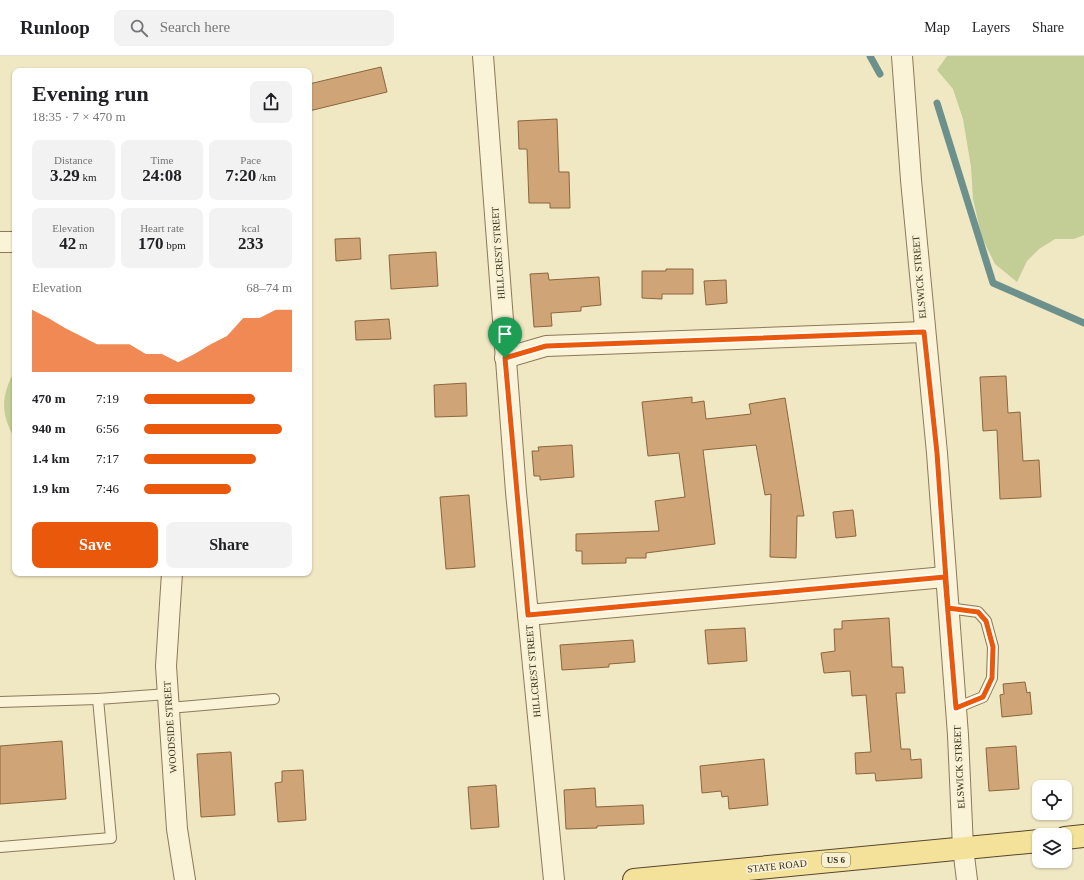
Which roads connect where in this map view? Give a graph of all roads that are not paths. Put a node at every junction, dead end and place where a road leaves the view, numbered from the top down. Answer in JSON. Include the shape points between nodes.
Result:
{"nodes":[{"id":1,"x":483,"y":56,"type":"edge"},
{"id":2,"x":902,"y":56,"type":"edge"},
{"id":3,"x":0,"y":242,"type":"edge"},
{"id":4,"x":12,"y":242,"type":"edge"},
{"id":5,"x":924,"y":332,"type":"junction"},
{"id":6,"x":505,"y":358,"type":"junction"},
{"id":7,"x":172,"y":576,"type":"edge"},
{"id":8,"x":945,"y":577,"type":"junction"},
{"id":9,"x":948,"y":608,"type":"junction"},
{"id":10,"x":528,"y":615,"type":"junction"},
{"id":11,"x":98,"y":699,"type":"junction"},
{"id":12,"x":274,"y":699,"type":"dead end"},
{"id":13,"x":169,"y":701,"type":"junction"},
{"id":14,"x":0,"y":702,"type":"edge"},
{"id":15,"x":956,"y":708,"type":"junction"},
{"id":16,"x":1084,"y":836,"type":"edge"},
{"id":17,"x":1072,"y":837,"type":"edge"},
{"id":18,"x":1032,"y":842,"type":"edge"},
{"id":19,"x":0,"y":847,"type":"edge"},
{"id":20,"x":963,"y":848,"type":"junction"},
{"id":21,"x":185,"y":880,"type":"edge"},
{"id":22,"x":554,"y":880,"type":"edge"},
{"id":23,"x":634,"y":880,"type":"edge"},
{"id":24,"x":967,"y":880,"type":"edge"}],
"edges":[{"from":1,"to":6,"type":"street","name":"HILLCREST STREET"},
{"from":2,"to":5,"type":"street","name":"ELSWICK STREET"},
{"from":3,"to":4,"type":"street"},
{"from":5,"to":6,"type":"street","via":[[546,346]]},
{"from":5,"to":8,"type":"street","name":"ELSWICK STREET","via":[[937,453]]},
{"from":6,"to":10,"type":"street","name":"HILLCREST STREET"},
{"from":7,"to":13,"type":"street","name":"WOODSIDE STREET","via":[[166,666]]},
{"from":8,"to":9,"type":"street","name":"ELSWICK STREET"},
{"from":8,"to":10,"type":"street"},
{"from":9,"to":15,"type":"street","name":"ELSWICK STREET"},
{"from":9,"to":15,"type":"lane","via":[[978,612],[986,621],[993,647],[992,678],[983,697]]},
{"from":10,"to":22,"type":"street","name":"HILLCREST STREET"},
{"from":11,"to":13,"type":"lane"},
{"from":11,"to":14,"type":"lane"},
{"from":11,"to":19,"type":"lane","via":[[111,838]]},
{"from":12,"to":13,"type":"lane"},
{"from":13,"to":21,"type":"street","name":"WOODSIDE STREET","via":[[177,829]]},
{"from":15,"to":20,"type":"street","name":"ELSWICK STREET"},
{"from":16,"to":17,"type":"main road"},
{"from":18,"to":20,"type":"main road","name":"STATE ROAD","number":"US 6"},
{"from":20,"to":23,"type":"main road","name":"STATE ROAD","number":"US 6"},
{"from":20,"to":24,"type":"street","name":"ELSWICK STREET"}]}
